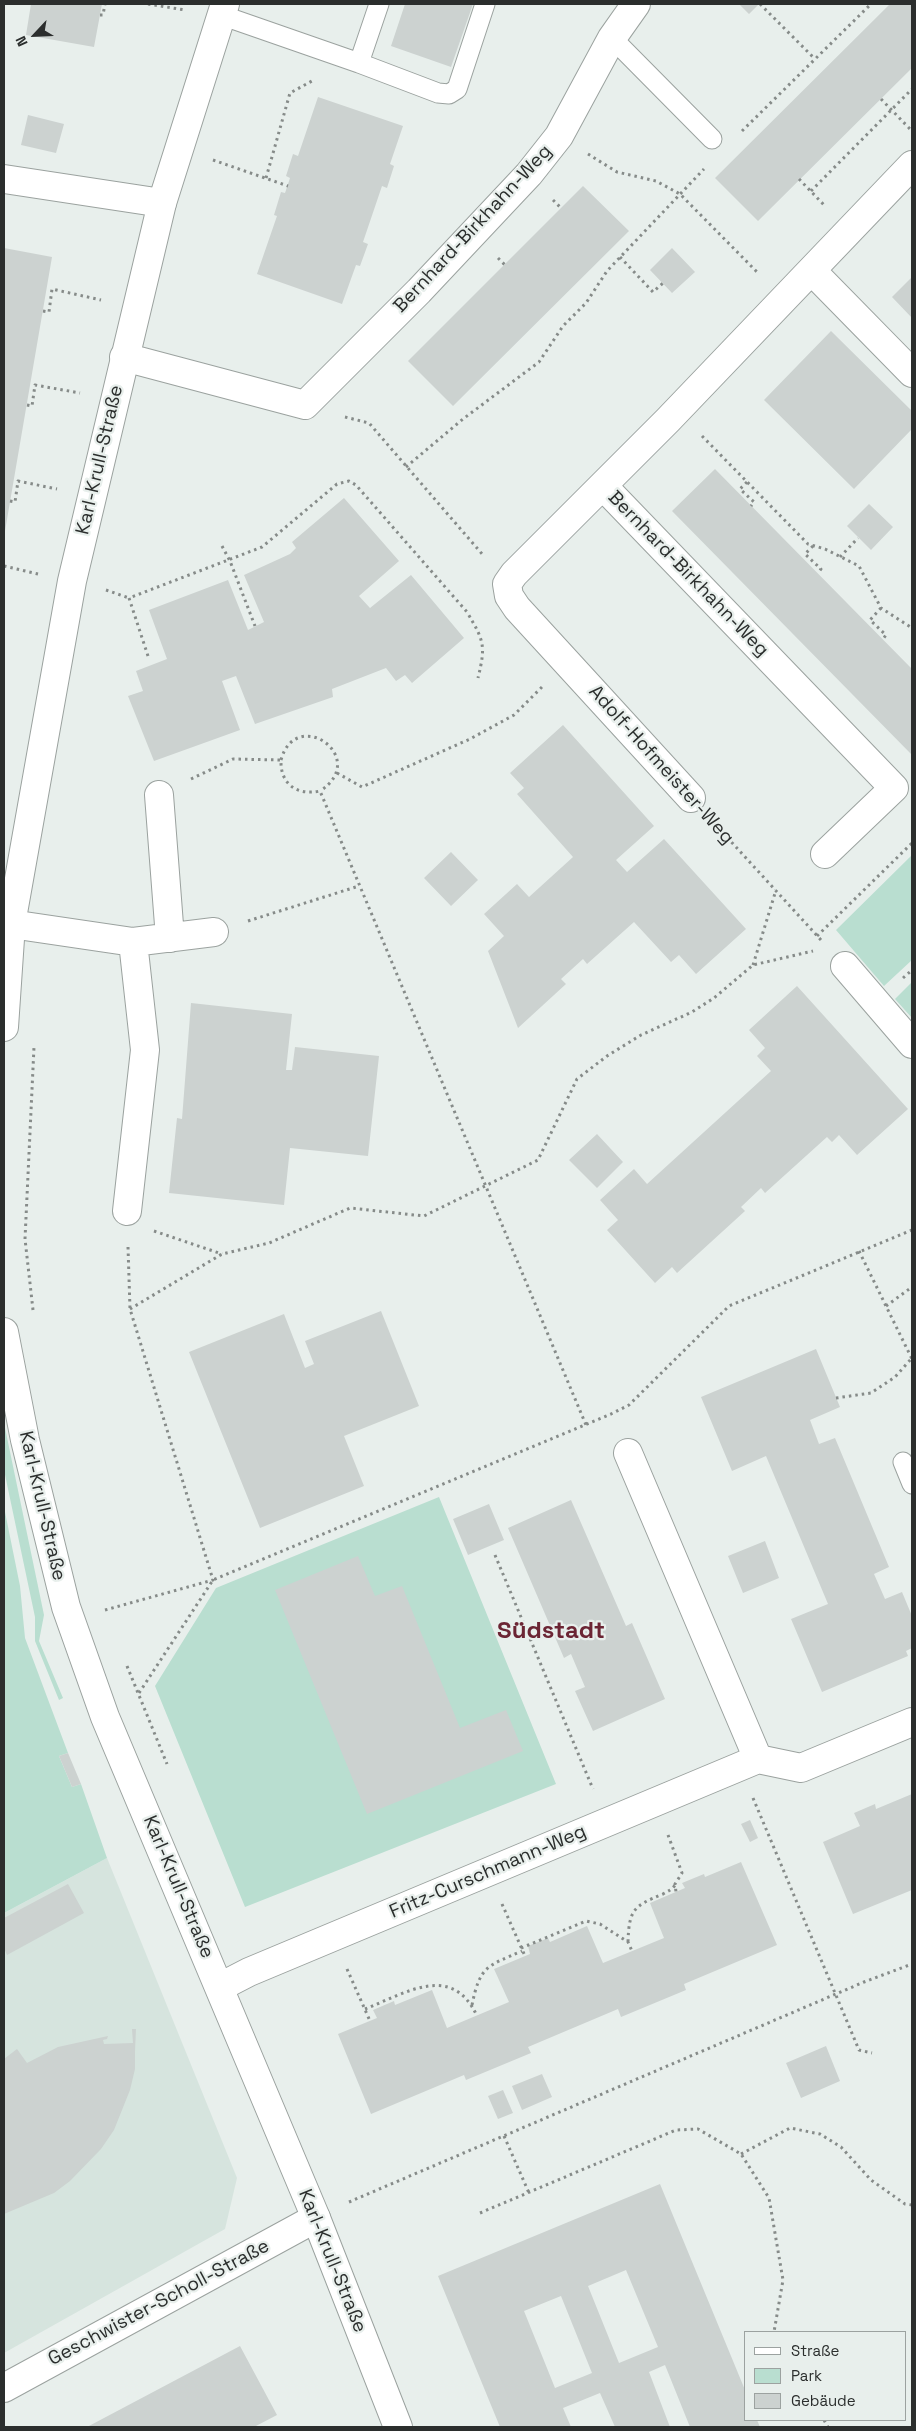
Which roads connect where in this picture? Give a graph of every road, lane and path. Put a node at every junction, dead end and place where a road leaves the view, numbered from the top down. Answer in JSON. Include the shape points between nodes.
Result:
{"nodes":[{"id":1,"x":105,"y":4,"type":"edge"},
{"id":2,"x":148,"y":4,"type":"edge"},
{"id":3,"x":378,"y":4,"type":"edge"},
{"id":4,"x":486,"y":4,"type":"edge"},
{"id":5,"x":636,"y":4,"type":"edge"},
{"id":6,"x":760,"y":4,"type":"edge"},
{"id":7,"x":871,"y":4,"type":"edge"},
{"id":8,"x":223,"y":9,"type":"edge"},
{"id":9,"x":188,"y":11,"type":"dead end"},
{"id":10,"x":100,"y":14,"type":"dead end"},
{"id":11,"x":612,"y":38,"type":"junction"},
{"id":12,"x":325,"y":50,"type":"junction"},
{"id":13,"x":815,"y":59,"type":"junction"},
{"id":14,"x":359,"y":63,"type":"junction"},
{"id":15,"x":912,"y":89,"type":"edge"},
{"id":16,"x":881,"y":99,"type":"dead end"},
{"id":17,"x":892,"y":110,"type":"junction"},
{"id":18,"x":907,"y":126,"type":"dead end"},
{"id":19,"x":559,"y":136,"type":"junction"},
{"id":20,"x":737,"y":136,"type":"dead end"},
{"id":21,"x":712,"y":139,"type":"dead end"},
{"id":22,"x":206,"y":157,"type":"dead end"},
{"id":23,"x":711,"y":163,"type":"dead end"},
{"id":24,"x":912,"y":165,"type":"edge"},
{"id":25,"x":266,"y":178,"type":"junction"},
{"id":26,"x":4,"y":179,"type":"edge"},
{"id":27,"x":799,"y":180,"type":"dead end"},
{"id":28,"x":288,"y":186,"type":"dead end"},
{"id":29,"x":811,"y":192,"type":"junction"},
{"id":30,"x":680,"y":194,"type":"junction"},
{"id":31,"x":162,"y":203,"type":"junction"},
{"id":32,"x":827,"y":208,"type":"dead end"},
{"id":33,"x":620,"y":257,"type":"junction"},
{"id":34,"x":812,"y":271,"type":"junction"},
{"id":35,"x":663,"y":283,"type":"dead end"},
{"id":36,"x":102,"y":300,"type":"dead end"},
{"id":37,"x":783,"y":300,"type":"junction"},
{"id":38,"x":43,"y":311,"type":"dead end"},
{"id":39,"x":124,"y":357,"type":"junction"},
{"id":40,"x":912,"y":373,"type":"edge"},
{"id":41,"x":81,"y":393,"type":"dead end"},
{"id":42,"x":26,"y":405,"type":"dead end"},
{"id":43,"x":304,"y":405,"type":"junction"},
{"id":44,"x":678,"y":409,"type":"junction"},
{"id":45,"x":406,"y":467,"type":"junction"},
{"id":46,"x":747,"y":482,"type":"junction"},
{"id":47,"x":603,"y":486,"type":"junction"},
{"id":48,"x":60,"y":490,"type":"dead end"},
{"id":49,"x":10,"y":501,"type":"dead end"},
{"id":50,"x":751,"y":506,"type":"dead end"},
{"id":51,"x":858,"y":538,"type":"dead end"},
{"id":52,"x":222,"y":546,"type":"dead end"},
{"id":53,"x":813,"y":546,"type":"junction"},
{"id":54,"x":840,"y":557,"type":"junction"},
{"id":55,"x":230,"y":561,"type":"junction"},
{"id":56,"x":4,"y":566,"type":"edge"},
{"id":57,"x":818,"y":573,"type":"dead end"},
{"id":58,"x":41,"y":574,"type":"dead end"},
{"id":59,"x":508,"y":584,"type":"junction"},
{"id":60,"x":104,"y":589,"type":"dead end"},
{"id":61,"x":129,"y":598,"type":"junction"},
{"id":62,"x":881,"y":608,"type":"junction"},
{"id":63,"x":255,"y":626,"type":"dead end"},
{"id":64,"x":912,"y":628,"type":"edge"},
{"id":65,"x":883,"y":639,"type":"dead end"},
{"id":66,"x":148,"y":656,"type":"dead end"},
{"id":67,"x":567,"y":662,"type":"junction"},
{"id":68,"x":478,"y":678,"type":"dead end"},
{"id":69,"x":281,"y":760,"type":"junction"},
{"id":70,"x":336,"y":773,"type":"junction"},
{"id":71,"x":320,"y":791,"type":"junction"},
{"id":72,"x":159,"y":795,"type":"joint"},
{"id":73,"x":691,"y":798,"type":"joint"},
{"id":74,"x":912,"y":843,"type":"edge"},
{"id":75,"x":825,"y":854,"type":"dead end"},
{"id":76,"x":359,"y":886,"type":"junction"},
{"id":77,"x":776,"y":890,"type":"junction"},
{"id":78,"x":7,"y":923,"type":"edge"},
{"id":79,"x":214,"y":932,"type":"joint"},
{"id":80,"x":817,"y":936,"type":"junction"},
{"id":81,"x":170,"y":938,"type":"junction"},
{"id":82,"x":133,"y":942,"type":"junction"},
{"id":83,"x":837,"y":957,"type":"junction"},
{"id":84,"x":753,"y":965,"type":"junction"},
{"id":85,"x":4,"y":1027,"type":"edge"},
{"id":86,"x":912,"y":1044,"type":"edge"},
{"id":87,"x":486,"y":1187,"type":"junction"},
{"id":88,"x":127,"y":1217,"type":"junction"},
{"id":89,"x":912,"y":1230,"type":"edge"},
{"id":90,"x":860,"y":1251,"type":"junction"},
{"id":91,"x":222,"y":1254,"type":"junction"},
{"id":92,"x":912,"y":1287,"type":"edge"},
{"id":93,"x":886,"y":1306,"type":"junction"},
{"id":94,"x":130,"y":1309,"type":"junction"},
{"id":95,"x":4,"y":1332,"type":"edge"},
{"id":96,"x":912,"y":1358,"type":"edge"},
{"id":97,"x":836,"y":1398,"type":"dead end"},
{"id":98,"x":586,"y":1425,"type":"junction"},
{"id":99,"x":628,"y":1453,"type":"dead end"},
{"id":100,"x":903,"y":1462,"type":"dead end"},
{"id":101,"x":912,"y":1484,"type":"edge"},
{"id":102,"x":495,"y":1554,"type":"dead end"},
{"id":103,"x":213,"y":1580,"type":"junction"},
{"id":104,"x":105,"y":1610,"type":"dead end"},
{"id":105,"x":139,"y":1694,"type":"dead end"},
{"id":106,"x":912,"y":1722,"type":"edge"},
{"id":107,"x":749,"y":1763,"type":"junction"},
{"id":108,"x":655,"y":1802,"type":"junction"},
{"id":109,"x":607,"y":1822,"type":"junction"},
{"id":110,"x":488,"y":1872,"type":"junction"},
{"id":111,"x":675,"y":1884,"type":"junction"},
{"id":112,"x":676,"y":1892,"type":"dead end"},
{"id":113,"x":333,"y":1937,"type":"junction"},
{"id":114,"x":628,"y":1942,"type":"junction"},
{"id":115,"x":521,"y":1949,"type":"junction"},
{"id":116,"x":632,"y":1951,"type":"dead end"},
{"id":117,"x":525,"y":1956,"type":"dead end"},
{"id":118,"x":912,"y":1964,"type":"edge"},
{"id":119,"x":220,"y":1987,"type":"junction"},
{"id":120,"x":835,"y":1995,"type":"junction"},
{"id":121,"x":472,"y":2005,"type":"junction"},
{"id":122,"x":365,"y":2009,"type":"junction"},
{"id":123,"x":477,"y":2016,"type":"dead end"},
{"id":124,"x":370,"y":2021,"type":"dead end"},
{"id":125,"x":872,"y":2052,"type":"dead end"},
{"id":126,"x":504,"y":2136,"type":"junction"},
{"id":127,"x":741,"y":2154,"type":"junction"},
{"id":128,"x":529,"y":2193,"type":"junction"},
{"id":129,"x":912,"y":2205,"type":"edge"},
{"id":130,"x":480,"y":2213,"type":"dead end"},
{"id":131,"x":316,"y":2218,"type":"junction"},
{"id":132,"x":774,"y":2331,"type":"edge"},
{"id":133,"x":4,"y":2388,"type":"edge"},
{"id":134,"x":398,"y":2427,"type":"edge"}],
"edges":[{"from":1,"to":10,"type":"path","via":[[103,15]]},
{"from":2,"to":9,"type":"path"},
{"from":3,"to":14,"type":"lane"},
{"from":4,"to":14,"type":"lane","via":[[456,88],[449,94],[438,93]]},
{"from":5,"to":11,"type":"street","name":"Bernhard-Birkhahn-Weg"},
{"from":6,"to":13,"type":"path"},
{"from":7,"to":13,"type":"path"},
{"from":8,"to":12,"type":"lane"},
{"from":8,"to":31,"type":"street","name":"Karl-Krull-Straße"},
{"from":11,"to":19,"type":"street","name":"Bernhard-Birkhahn-Weg"},
{"from":11,"to":21,"type":"lane"},
{"from":12,"to":14,"type":"lane"},
{"from":12,"to":25,"type":"path","via":[[316,78],[290,93]]},
{"from":13,"to":20,"type":"path"},
{"from":15,"to":17,"type":"path"},
{"from":16,"to":17,"type":"path"},
{"from":17,"to":18,"type":"path"},
{"from":17,"to":29,"type":"path"},
{"from":19,"to":30,"type":"path","via":[[617,172],[656,181]]},
{"from":19,"to":43,"type":"street","name":"Bernhard-Birkhahn-Weg","via":[[474,233]]},
{"from":22,"to":25,"type":"path"},
{"from":23,"to":30,"type":"path"},
{"from":24,"to":34,"type":"street","name":"Bernhard-Birkhahn-Weg"},
{"from":25,"to":28,"type":"path"},
{"from":26,"to":31,"type":"street"},
{"from":27,"to":29,"type":"path"},
{"from":29,"to":32,"type":"path"},
{"from":30,"to":33,"type":"path"},
{"from":30,"to":37,"type":"path"},
{"from":31,"to":39,"type":"street","name":"Karl-Krull-Straße"},
{"from":33,"to":35,"type":"path","via":[[653,292]]},
{"from":33,"to":45,"type":"path","via":[[586,303],[562,326],[539,362]]},
{"from":34,"to":37,"type":"street","name":"Bernhard-Birkhahn-Weg"},
{"from":34,"to":40,"type":"street"},
{"from":36,"to":38,"type":"path","via":[[52,289],[49,312]]},
{"from":37,"to":44,"type":"street","name":"Bernhard-Birkhahn-Weg"},
{"from":39,"to":43,"type":"street"},
{"from":39,"to":78,"type":"street","name":"Karl-Krull-Straße","via":[[72,581]]},
{"from":41,"to":42,"type":"path","via":[[35,385],[32,406]]},
{"from":43,"to":45,"type":"path","via":[[369,423]]},
{"from":44,"to":46,"type":"path"},
{"from":44,"to":47,"type":"street","name":"Bernhard-Birkhahn-Weg"},
{"from":45,"to":59,"type":"path"},
{"from":46,"to":50,"type":"path","via":[[740,488],[754,502]]},
{"from":46,"to":53,"type":"path"},
{"from":47,"to":59,"type":"street","via":[[514,574]]},
{"from":47,"to":75,"type":"street","name":"Bernhard-Birkhahn-Weg","via":[[894,788]]},
{"from":48,"to":49,"type":"path","via":[[18,481],[15,502]]},
{"from":51,"to":54,"type":"path"},
{"from":52,"to":55,"type":"path"},
{"from":53,"to":54,"type":"path"},
{"from":53,"to":57,"type":"path","via":[[805,554],[821,569]]},
{"from":54,"to":62,"type":"path","via":[[859,566]]},
{"from":55,"to":61,"type":"path"},
{"from":55,"to":63,"type":"path"},
{"from":55,"to":68,"type":"path","via":[[262,547],[337,484],[349,481],[467,612],[479,633],[484,653]]},
{"from":56,"to":58,"type":"path"},
{"from":59,"to":67,"type":"street","name":"Adolf-Hofmeister-Weg","via":[[509,596],[517,608]]},
{"from":60,"to":61,"type":"path"},
{"from":61,"to":66,"type":"path"},
{"from":62,"to":64,"type":"path"},
{"from":62,"to":65,"type":"path","via":[[870,620],[886,635]]},
{"from":67,"to":70,"type":"path","via":[[514,715],[470,739],[362,787]]},
{"from":67,"to":73,"type":"street","name":"Adolf-Hofmeister-Weg"},
{"from":69,"to":70,"type":"path","via":[[289,745],[297,739],[312,736],[333,750],[337,757]]},
{"from":69,"to":71,"type":"path","via":[[283,776],[294,789]]},
{"from":69,"to":72,"type":"path","via":[[233,759]]},
{"from":70,"to":71,"type":"path","via":[[328,786]]},
{"from":71,"to":76,"type":"path"},
{"from":72,"to":81,"type":"street"},
{"from":73,"to":77,"type":"path","name":"Adolf-Hofmeister-Weg"},
{"from":74,"to":80,"type":"path"},
{"from":76,"to":79,"type":"path"},
{"from":76,"to":87,"type":"path"},
{"from":77,"to":80,"type":"path","name":"Adolf-Hofmeister-Weg"},
{"from":77,"to":84,"type":"path"},
{"from":78,"to":82,"type":"street"},
{"from":78,"to":85,"type":"street","name":"Karl-Krull-Straße"},
{"from":79,"to":81,"type":"street"},
{"from":80,"to":83,"type":"path","name":"Adolf-Hofmeister-Weg"},
{"from":81,"to":82,"type":"street"},
{"from":82,"to":88,"type":"street","via":[[145,1050]]},
{"from":83,"to":84,"type":"path"},
{"from":83,"to":86,"type":"street"},
{"from":84,"to":87,"type":"path","via":[[714,998],[692,1012],[641,1035],[577,1079],[538,1160]]},
{"from":87,"to":91,"type":"path","via":[[424,1216],[350,1208],[269,1242]]},
{"from":87,"to":98,"type":"path"},
{"from":88,"to":91,"type":"path"},
{"from":88,"to":94,"type":"path"},
{"from":89,"to":90,"type":"path"},
{"from":90,"to":93,"type":"path"},
{"from":90,"to":98,"type":"path","via":[[729,1306],[629,1404]]},
{"from":91,"to":94,"type":"path"},
{"from":92,"to":93,"type":"path"},
{"from":93,"to":96,"type":"path"},
{"from":94,"to":103,"type":"path"},
{"from":95,"to":119,"type":"street","name":"Karl-Krull-Straße","via":[[25,1440],[66,1607],[105,1717]]},
{"from":96,"to":97,"type":"path","via":[[895,1377],[871,1393]]},
{"from":98,"to":103,"type":"path"},
{"from":99,"to":107,"type":"street"},
{"from":100,"to":101,"type":"lane"},
{"from":102,"to":109,"type":"path"},
{"from":103,"to":104,"type":"path"},
{"from":103,"to":105,"type":"path"},
{"from":106,"to":107,"type":"street","via":[[801,1768]]},
{"from":107,"to":108,"type":"street","name":"Fritz-Curschmann-Weg"},
{"from":107,"to":120,"type":"path"},
{"from":108,"to":109,"type":"street","name":"Fritz-Curschmann-Weg"},
{"from":108,"to":111,"type":"path","via":[[682,1873]]},
{"from":109,"to":110,"type":"street","name":"Fritz-Curschmann-Weg"},
{"from":110,"to":113,"type":"street","name":"Fritz-Curschmann-Weg"},
{"from":110,"to":115,"type":"path"},
{"from":111,"to":112,"type":"path"},
{"from":111,"to":114,"type":"path","via":[[672,1890],[640,1904],[634,1910]]},
{"from":113,"to":119,"type":"street","name":"Fritz-Curschmann-Weg"},
{"from":113,"to":122,"type":"path"},
{"from":114,"to":115,"type":"path","via":[[600,1924],[586,1921]]},
{"from":114,"to":116,"type":"path"},
{"from":115,"to":117,"type":"path"},
{"from":115,"to":121,"type":"path","via":[[484,1970]]},
{"from":118,"to":120,"type":"path"},
{"from":119,"to":131,"type":"street","name":"Karl-Krull-Straße"},
{"from":120,"to":125,"type":"path","via":[[859,2050]]},
{"from":120,"to":126,"type":"path"},
{"from":121,"to":122,"type":"path","via":[[454,1987],[434,1984]]},
{"from":121,"to":123,"type":"path"},
{"from":122,"to":124,"type":"path"},
{"from":126,"to":128,"type":"path"},
{"from":126,"to":131,"type":"path"},
{"from":127,"to":128,"type":"path","via":[[698,2130],[676,2130]]},
{"from":127,"to":129,"type":"path","via":[[790,2128],[820,2134],[841,2147],[872,2180],[905,2204]]},
{"from":127,"to":132,"type":"path","via":[[769,2198],[778,2245],[783,2280]]},
{"from":128,"to":130,"type":"path"},
{"from":131,"to":133,"type":"street","name":"Geschwister-Scholl-Straße"},
{"from":131,"to":134,"type":"street","name":"Karl-Krull-Straße"}]}
